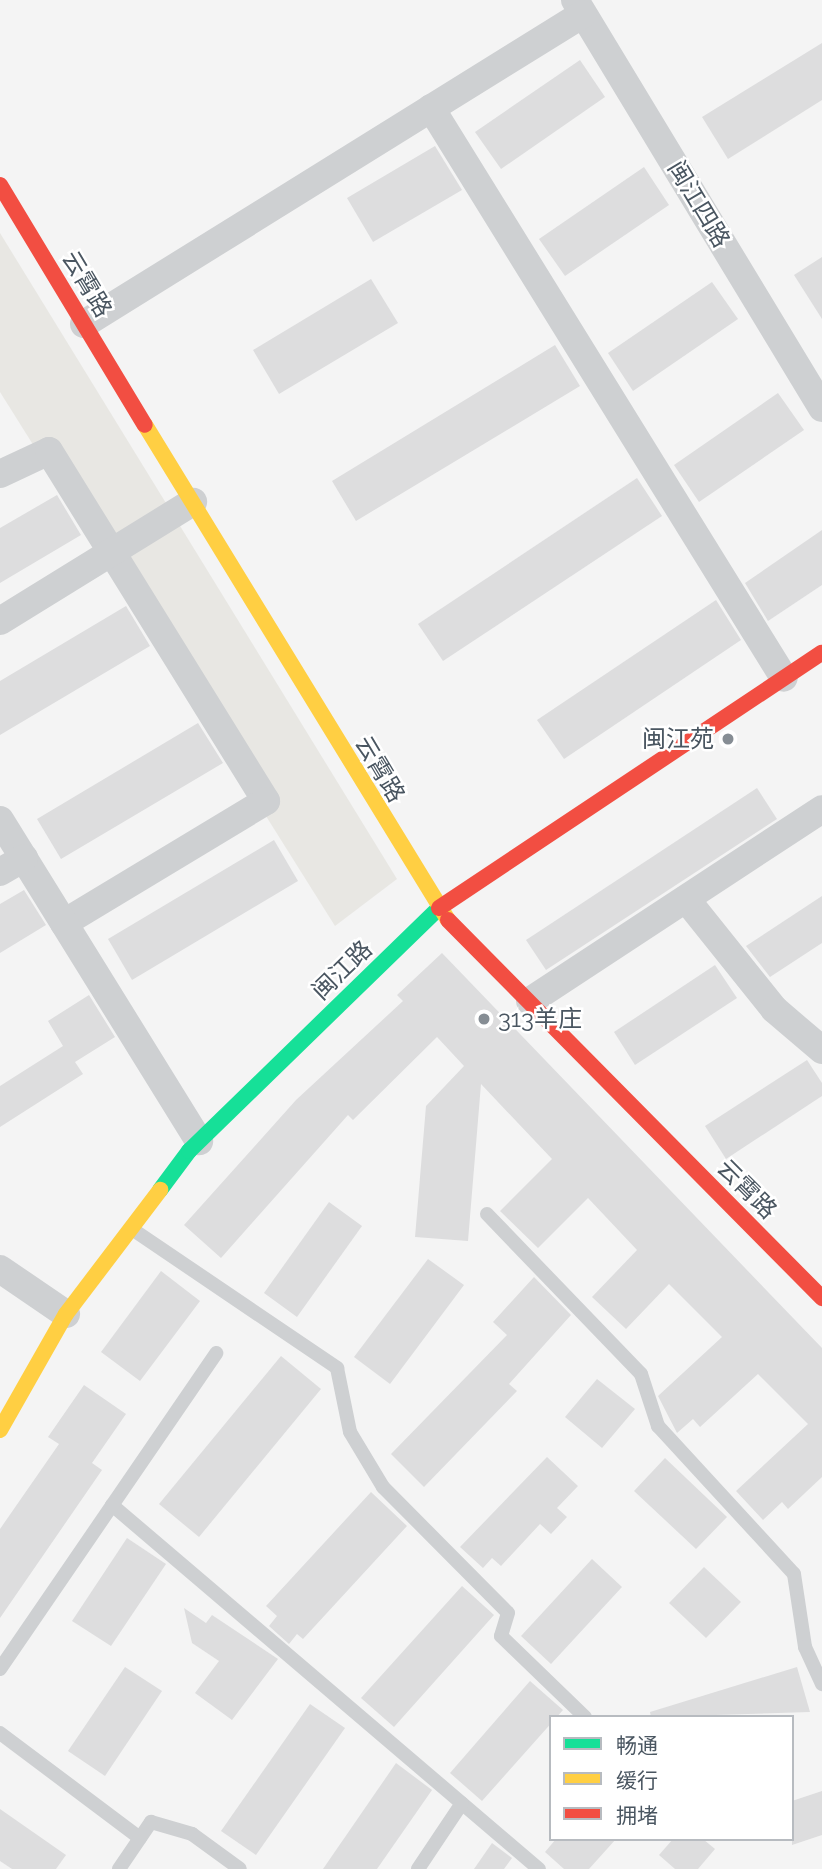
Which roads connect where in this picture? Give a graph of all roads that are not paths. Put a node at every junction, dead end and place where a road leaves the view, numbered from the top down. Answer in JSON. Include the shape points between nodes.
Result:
{"nodes":[{"id":1,"x":579,"y":7,"type":"edge"},
{"id":2,"x":431,"y":108,"type":"junction"},
{"id":3,"x":0,"y":185,"type":"edge"},
{"id":4,"x":84,"y":324,"type":"junction"},
{"id":5,"x":822,"y":408,"type":"edge"},
{"id":6,"x":0,"y":474,"type":"edge"},
{"id":7,"x":193,"y":502,"type":"junction"},
{"id":8,"x":112,"y":554,"type":"junction"},
{"id":9,"x":0,"y":621,"type":"edge"},
{"id":10,"x":822,"y":653,"type":"edge"},
{"id":11,"x":784,"y":678,"type":"junction"},
{"id":12,"x":822,"y":809,"type":"edge"},
{"id":13,"x":0,"y":820,"type":"edge"},
{"id":14,"x":12,"y":865,"type":"edge"},
{"id":15,"x":687,"y":899,"type":"junction"},
{"id":16,"x":437,"y":909,"type":"junction"},
{"id":17,"x":64,"y":923,"type":"junction"},
{"id":18,"x":530,"y":1001,"type":"junction"},
{"id":19,"x":822,"y":1050,"type":"edge"},
{"id":20,"x":199,"y":1141,"type":"junction"},
{"id":21,"x":487,"y":1214,"type":"dead end"},
{"id":22,"x":131,"y":1228,"type":"junction"},
{"id":23,"x":0,"y":1269,"type":"edge"},
{"id":24,"x":822,"y":1298,"type":"edge"},
{"id":25,"x":66,"y":1314,"type":"junction"},
{"id":26,"x":216,"y":1353,"type":"dead end"},
{"id":27,"x":0,"y":1430,"type":"edge"},
{"id":28,"x":112,"y":1505,"type":"junction"},
{"id":29,"x":0,"y":1669,"type":"edge"},
{"id":30,"x":822,"y":1684,"type":"edge"},
{"id":31,"x":583,"y":1715,"type":"edge"},
{"id":32,"x":0,"y":1733,"type":"edge"},
{"id":33,"x":462,"y":1803,"type":"junction"},
{"id":34,"x":140,"y":1838,"type":"junction"},
{"id":35,"x":119,"y":1869,"type":"edge"},
{"id":36,"x":240,"y":1869,"type":"edge"},
{"id":37,"x":418,"y":1869,"type":"edge"},
{"id":38,"x":539,"y":1869,"type":"edge"}],
"edges":[{"from":1,"to":2,"type":"street"},
{"from":1,"to":5,"type":"street","name":"闽江四路"},
{"from":2,"to":4,"type":"street"},
{"from":2,"to":11,"type":"street"},
{"from":3,"to":4,"type":"street","name":"云霄路"},
{"from":4,"to":7,"type":"street","name":"云霄路"},
{"from":6,"to":8,"type":"street","via":[[49,450]]},
{"from":7,"to":8,"type":"street"},
{"from":7,"to":16,"type":"street","name":"云霄路"},
{"from":8,"to":9,"type":"street"},
{"from":8,"to":17,"type":"street","via":[[266,801]]},
{"from":10,"to":11,"type":"street","name":"闽江路"},
{"from":11,"to":16,"type":"street","name":"闽江路"},
{"from":12,"to":15,"type":"street"},
{"from":13,"to":14,"type":"street"},
{"from":14,"to":17,"type":"street"},
{"from":15,"to":18,"type":"street"},
{"from":15,"to":19,"type":"street","via":[[774,1009]]},
{"from":16,"to":18,"type":"street","name":"云霄路"},
{"from":16,"to":20,"type":"street","name":"闽江路"},
{"from":17,"to":20,"type":"street"},
{"from":18,"to":24,"type":"street","name":"云霄路"},
{"from":20,"to":22,"type":"street","name":"闽江路"},
{"from":21,"to":30,"type":"lane","via":[[641,1374],[658,1426],[793,1574],[805,1647]]},
{"from":22,"to":25,"type":"street","name":"闽江路"},
{"from":22,"to":31,"type":"lane","via":[[337,1368],[350,1432],[383,1487],[508,1613],[501,1636]]},
{"from":23,"to":25,"type":"street"},
{"from":25,"to":27,"type":"street","name":"闽江路"},
{"from":26,"to":28,"type":"lane"},
{"from":28,"to":29,"type":"lane"},
{"from":28,"to":33,"type":"lane"},
{"from":32,"to":34,"type":"lane"},
{"from":33,"to":37,"type":"lane"},
{"from":33,"to":38,"type":"lane"},
{"from":34,"to":35,"type":"lane"},
{"from":34,"to":36,"type":"lane","via":[[152,1822],[182,1831]]}]}
